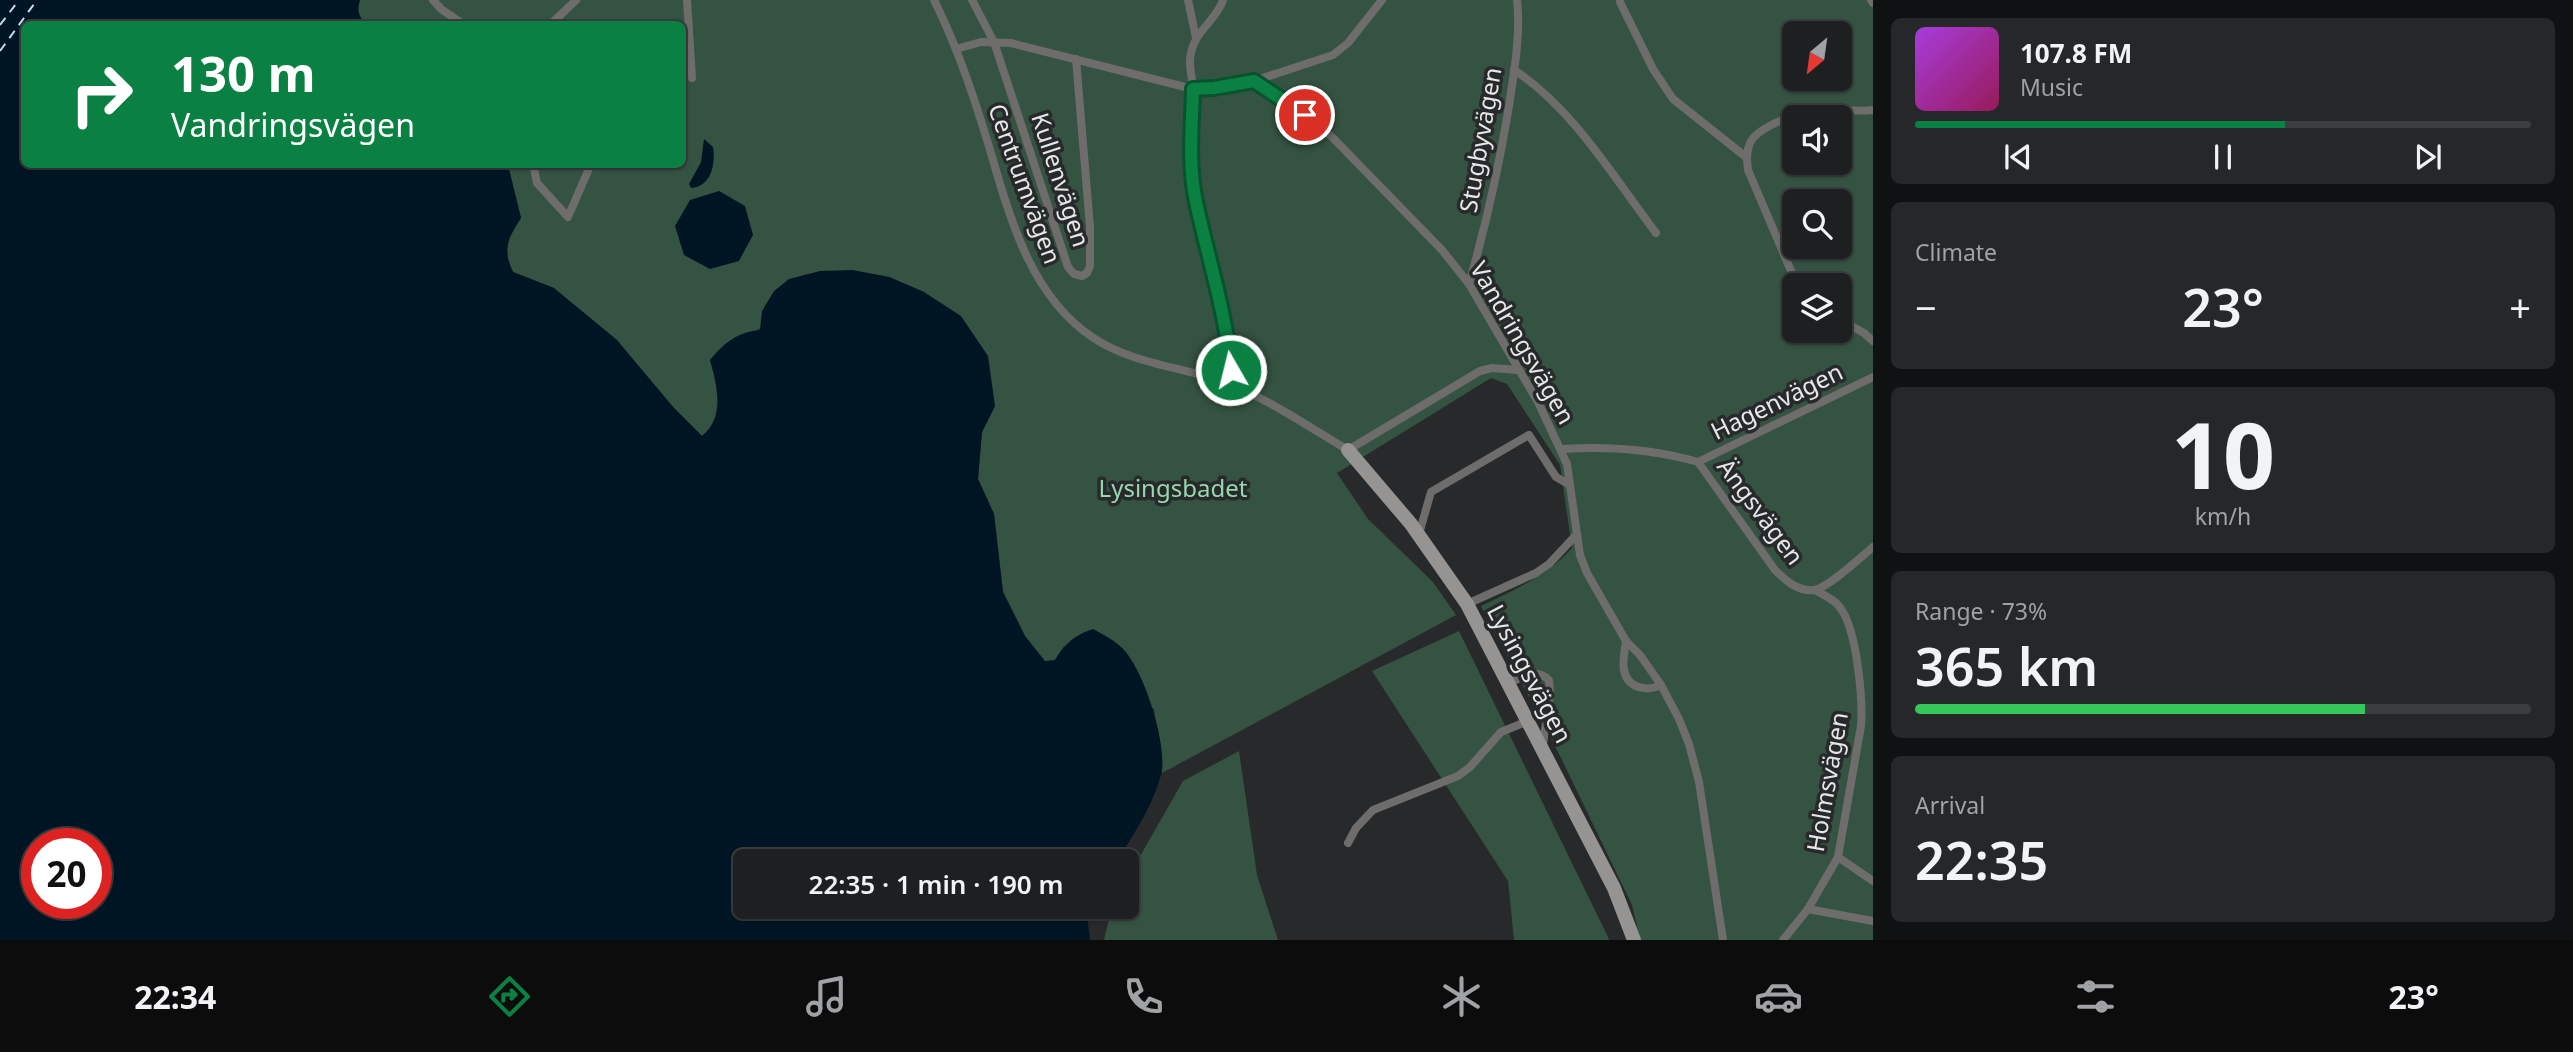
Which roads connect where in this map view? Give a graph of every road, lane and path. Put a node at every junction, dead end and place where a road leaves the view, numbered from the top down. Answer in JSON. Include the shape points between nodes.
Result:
{"nodes":[{"id":1,"x":433,"y":0,"type":"edge"},
{"id":2,"x":576,"y":0,"type":"edge"},
{"id":3,"x":687,"y":0,"type":"edge"},
{"id":4,"x":934,"y":0,"type":"edge"},
{"id":5,"x":972,"y":0,"type":"edge"},
{"id":6,"x":1188,"y":0,"type":"edge"},
{"id":7,"x":1223,"y":0,"type":"edge"},
{"id":8,"x":1382,"y":0,"type":"edge"},
{"id":9,"x":1517,"y":0,"type":"edge"},
{"id":10,"x":1620,"y":2,"type":"dead end"},
{"id":11,"x":459,"y":21,"type":"edge"},
{"id":12,"x":554,"y":21,"type":"edge"},
{"id":13,"x":1196,"y":38,"type":"junction"},
{"id":14,"x":995,"y":42,"type":"junction"},
{"id":15,"x":956,"y":49,"type":"junction"},
{"id":16,"x":1076,"y":59,"type":"junction"},
{"id":17,"x":1514,"y":70,"type":"junction"},
{"id":18,"x":692,"y":78,"type":"dead end"},
{"id":19,"x":1254,"y":81,"type":"junction"},
{"id":20,"x":1193,"y":89,"type":"junction"},
{"id":21,"x":1873,"y":110,"type":"edge"},
{"id":22,"x":1746,"y":157,"type":"junction"},
{"id":23,"x":534,"y":168,"type":"edge"},
{"id":24,"x":589,"y":168,"type":"edge"},
{"id":25,"x":1656,"y":233,"type":"dead end"},
{"id":26,"x":1792,"y":273,"type":"edge"},
{"id":27,"x":1469,"y":284,"type":"junction"},
{"id":28,"x":1852,"y":326,"type":"edge"},
{"id":29,"x":1872,"y":336,"type":"edge"},
{"id":30,"x":1518,"y":370,"type":"junction"},
{"id":31,"x":1873,"y":377,"type":"edge"},
{"id":32,"x":1230,"y":384,"type":"junction"},
{"id":33,"x":1562,"y":449,"type":"junction"},
{"id":34,"x":1348,"y":450,"type":"junction"},
{"id":35,"x":1698,"y":462,"type":"junction"},
{"id":36,"x":1570,"y":485,"type":"junction"},
{"id":37,"x":1419,"y":534,"type":"junction"},
{"id":38,"x":1577,"y":534,"type":"junction"},
{"id":39,"x":1873,"y":547,"type":"edge"},
{"id":40,"x":1815,"y":590,"type":"junction"},
{"id":41,"x":1467,"y":604,"type":"junction"},
{"id":42,"x":1626,"y":641,"type":"junction"},
{"id":43,"x":1509,"y":683,"type":"junction"},
{"id":44,"x":1661,"y":685,"type":"junction"},
{"id":45,"x":1528,"y":720,"type":"junction"},
{"id":46,"x":1542,"y":748,"type":"junction"},
{"id":47,"x":1348,"y":842,"type":"dead end"},
{"id":48,"x":1838,"y":857,"type":"junction"},
{"id":49,"x":1873,"y":881,"type":"edge"},
{"id":50,"x":1808,"y":909,"type":"junction"},
{"id":51,"x":1873,"y":921,"type":"edge"},
{"id":52,"x":1634,"y":940,"type":"edge"},
{"id":53,"x":1723,"y":940,"type":"edge"},
{"id":54,"x":1783,"y":940,"type":"edge"}],
"edges":[{"from":1,"to":11,"type":"lane"},
{"from":2,"to":12,"type":"lane"},
{"from":3,"to":18,"type":"lane"},
{"from":4,"to":15,"type":"lane","name":"Centrumvägen"},
{"from":5,"to":14,"type":"lane","name":"Kullenvägen"},
{"from":6,"to":13,"type":"lane"},
{"from":7,"to":13,"type":"lane","via":[[1211,23]]},
{"from":8,"to":19,"type":"lane","via":[[1333,55]]},
{"from":9,"to":17,"type":"lane","name":"Stugbyvägen"},
{"from":10,"to":22,"type":"lane","via":[[1673,99]]},
{"from":13,"to":20,"type":"lane","via":[[1189,64]]},
{"from":14,"to":15,"type":"lane"},
{"from":14,"to":16,"type":"lane"},
{"from":14,"to":16,"type":"lane","name":"Kullenvägen","via":[[1068,267],[1082,276],[1090,266],[1090,227]]},
{"from":15,"to":32,"type":"lane","name":"Centrumvägen","via":[[998,184],[1033,269],[1054,303],[1093,338],[1131,356]]},
{"from":16,"to":20,"type":"lane"},
{"from":17,"to":25,"type":"lane","via":[[1547,94]]},
{"from":17,"to":27,"type":"lane","name":"Stugbyvägen","via":[[1497,176]]},
{"from":19,"to":20,"type":"lane"},
{"from":19,"to":27,"type":"lane","name":"Vandringsvägen","via":[[1333,138]]},
{"from":20,"to":32,"type":"lane","via":[[1195,199],[1230,352]]},
{"from":21,"to":22,"type":"lane","via":[[1793,116],[1754,137]]},
{"from":22,"to":26,"type":"lane"},
{"from":23,"to":24,"type":"lane","via":[[537,183],[568,217]]},
{"from":27,"to":30,"type":"lane","name":"Vandringsvägen"},
{"from":28,"to":29,"type":"lane","name":"Hagenvägen"},
{"from":30,"to":33,"type":"lane","name":"Vandringsvägen"},
{"from":30,"to":34,"type":"lane","via":[[1480,371]]},
{"from":31,"to":35,"type":"lane","name":"Hagenvägen"},
{"from":32,"to":34,"type":"lane","name":"Centrumvägen"},
{"from":33,"to":35,"type":"lane","name":"Ängsvägen","via":[[1650,451]]},
{"from":33,"to":36,"type":"lane","name":"Vandringsvägen"},
{"from":34,"to":37,"type":"street","name":"Lysingsvägen"},
{"from":35,"to":40,"type":"lane","name":"Ängsvägen","via":[[1775,570],[1788,582]]},
{"from":36,"to":37,"type":"lane","via":[[1556,477],[1529,435],[1431,492]]},
{"from":36,"to":38,"type":"lane","name":"Vandringsvägen"},
{"from":37,"to":41,"type":"street","name":"Lysingsvägen"},
{"from":38,"to":41,"type":"lane","via":[[1536,573]]},
{"from":38,"to":42,"type":"lane","name":"Vandringsvägen","via":[[1587,573]]},
{"from":39,"to":40,"type":"lane","name":"Ängsvägen"},
{"from":40,"to":48,"type":"lane","name":"Holmsvägen","via":[[1840,606],[1847,620],[1862,709]]},
{"from":41,"to":43,"type":"street","name":"Lysingsvägen"},
{"from":42,"to":44,"type":"lane","name":"Vandringsvägen"},
{"from":42,"to":44,"type":"lane","via":[[1626,676],[1643,690]]},
{"from":43,"to":45,"type":"street","name":"Lysingsvägen"},
{"from":43,"to":46,"type":"lane","via":[[1532,673],[1549,680]]},
{"from":44,"to":53,"type":"lane","name":"Vandringsvägen","via":[[1684,731],[1699,782]]},
{"from":45,"to":46,"type":"street","name":"Lysingsvägen"},
{"from":45,"to":47,"type":"lane","via":[[1501,732],[1458,776],[1373,810]]},
{"from":46,"to":52,"type":"street","name":"Lysingsvägen","via":[[1614,888]]},
{"from":48,"to":49,"type":"lane"},
{"from":48,"to":50,"type":"lane","name":"Holmsvägen"},
{"from":50,"to":51,"type":"lane"},
{"from":50,"to":54,"type":"lane","name":"Holmsvägen"}]}
